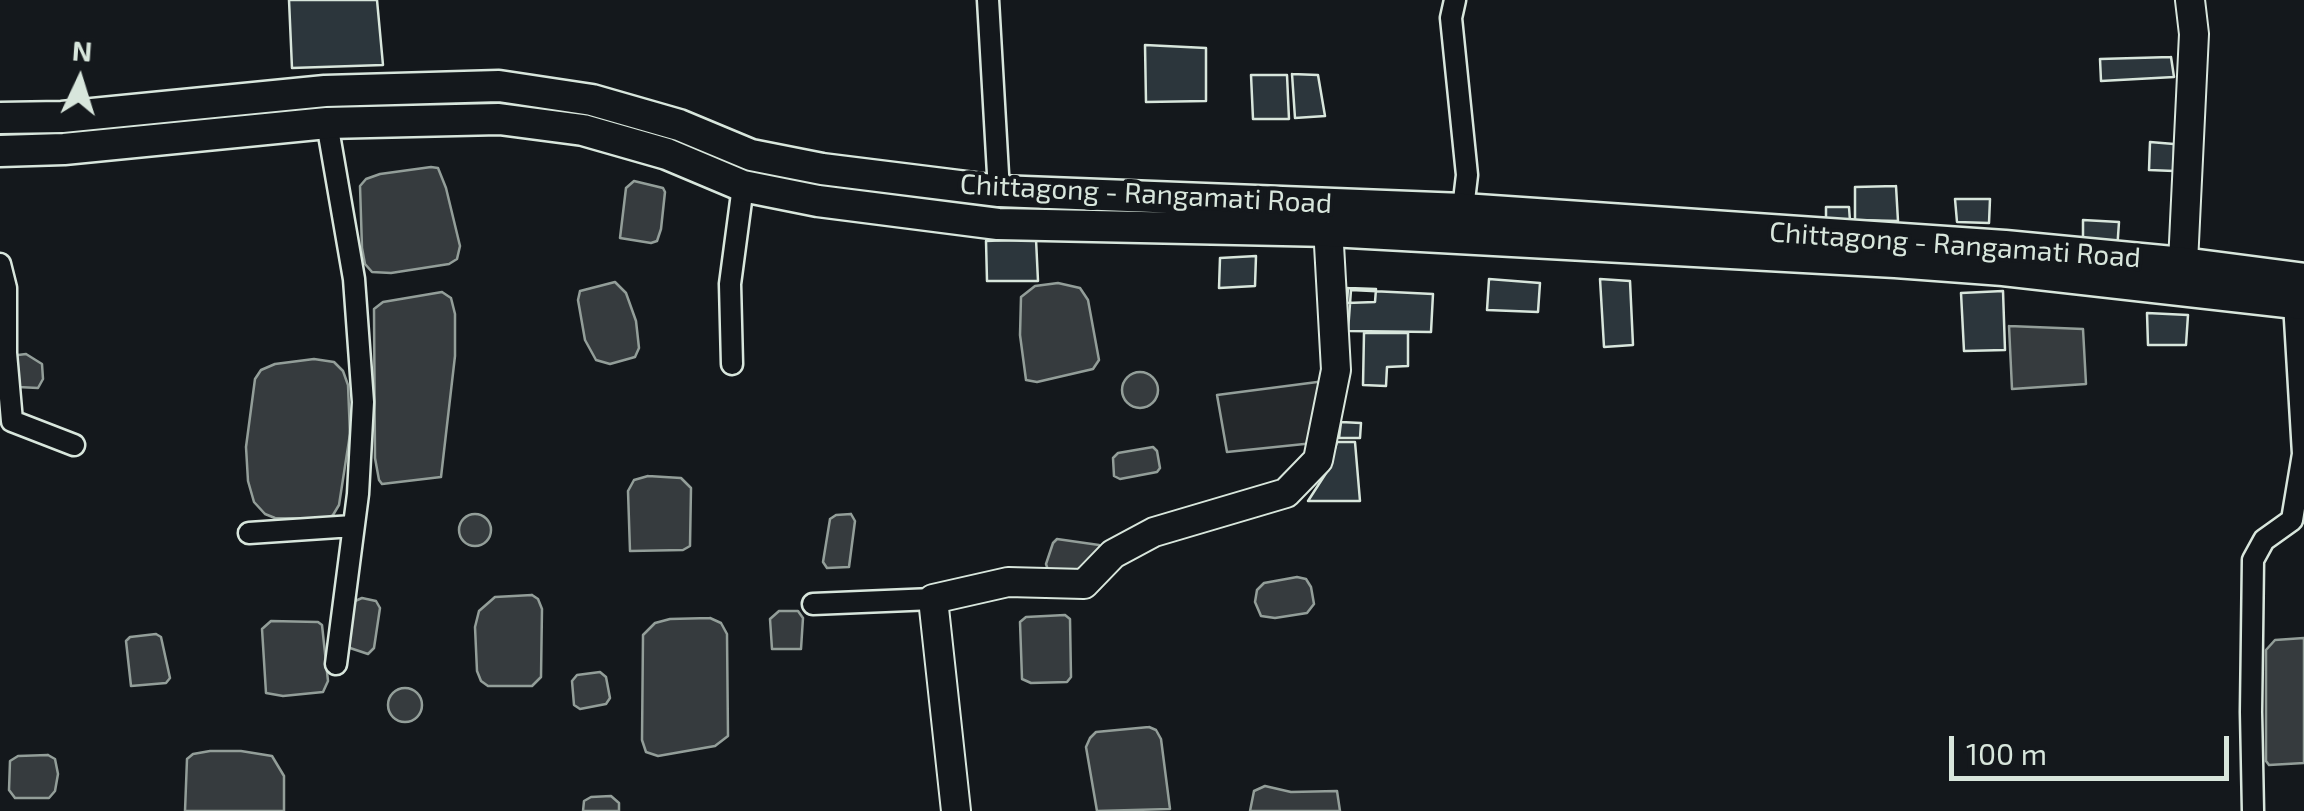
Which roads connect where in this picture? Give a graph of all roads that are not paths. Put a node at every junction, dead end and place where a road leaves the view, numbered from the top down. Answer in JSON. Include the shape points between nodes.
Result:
{"nodes":[{"id":1,"x":988,"y":0,"type":"edge"},
{"id":2,"x":1455,"y":0,"type":"edge"},
{"id":3,"x":2190,"y":0,"type":"edge"},
{"id":4,"x":0,"y":118,"type":"edge"},
{"id":5,"x":327,"y":123,"type":"junction"},
{"id":6,"x":0,"y":150,"type":"edge"},
{"id":7,"x":743,"y":186,"type":"junction"},
{"id":8,"x":1000,"y":192,"type":"junction"},
{"id":9,"x":1463,"y":210,"type":"junction"},
{"id":10,"x":1328,"y":217,"type":"junction"},
{"id":11,"x":2182,"y":263,"type":"junction"},
{"id":12,"x":0,"y":264,"type":"edge"},
{"id":13,"x":2301,"y":295,"type":"edge"},
{"id":14,"x":732,"y":364,"type":"dead end"},
{"id":15,"x":74,"y":445,"type":"dead end"},
{"id":16,"x":353,"y":526,"type":"junction"},
{"id":17,"x":249,"y":533,"type":"dead end"},
{"id":18,"x":933,"y":600,"type":"junction"},
{"id":19,"x":813,"y":604,"type":"dead end"},
{"id":20,"x":336,"y":664,"type":"dead end"},
{"id":21,"x":956,"y":811,"type":"edge"},
{"id":22,"x":2253,"y":811,"type":"edge"}],
"edges":[{"from":1,"to":8,"type":"street"},
{"from":2,"to":9,"type":"street"},
{"from":3,"to":11,"type":"main road","via":[[2194,34]]},
{"from":4,"to":8,"type":"highway","name":"Chittagong - Rangamati Road","via":[[62,118],[324,91],[499,86],[592,100],[751,155]]},
{"from":5,"to":6,"type":"highway","name":"Chittagong - Rangamati Road"},
{"from":5,"to":7,"type":"highway","name":"Chittagong - Rangamati Road","via":[[543,122],[667,154]]},
{"from":5,"to":16,"type":"street","via":[[354,279],[364,402]]},
{"from":7,"to":10,"type":"highway","name":"Chittagong - Rangamati Road","via":[[998,224]]},
{"from":7,"to":14,"type":"street","via":[[730,284]]},
{"from":8,"to":10,"type":"highway","name":"Chittagong - Rangamati Road"},
{"from":9,"to":10,"type":"highway","name":"Chittagong - Rangamati Road"},
{"from":9,"to":11,"type":"highway","name":"Chittagong - Rangamati Road"},
{"from":10,"to":13,"type":"highway","name":"Chittagong - Rangamati Road"},
{"from":10,"to":18,"type":"main road","via":[[1336,370],[1330,410],[1318,460],[1286,493],[1154,532],[1113,554],[1084,584],[1008,582]]},
{"from":11,"to":13,"type":"highway","name":"Chittagong - Rangamati Road"},
{"from":12,"to":15,"type":"street","via":[[12,422]]},
{"from":13,"to":22,"type":"street","via":[[2303,454],[2292,520],[2264,540],[2253,560]]},
{"from":16,"to":17,"type":"street"},
{"from":16,"to":20,"type":"street"},
{"from":18,"to":19,"type":"street"},
{"from":18,"to":21,"type":"main road"}]}
